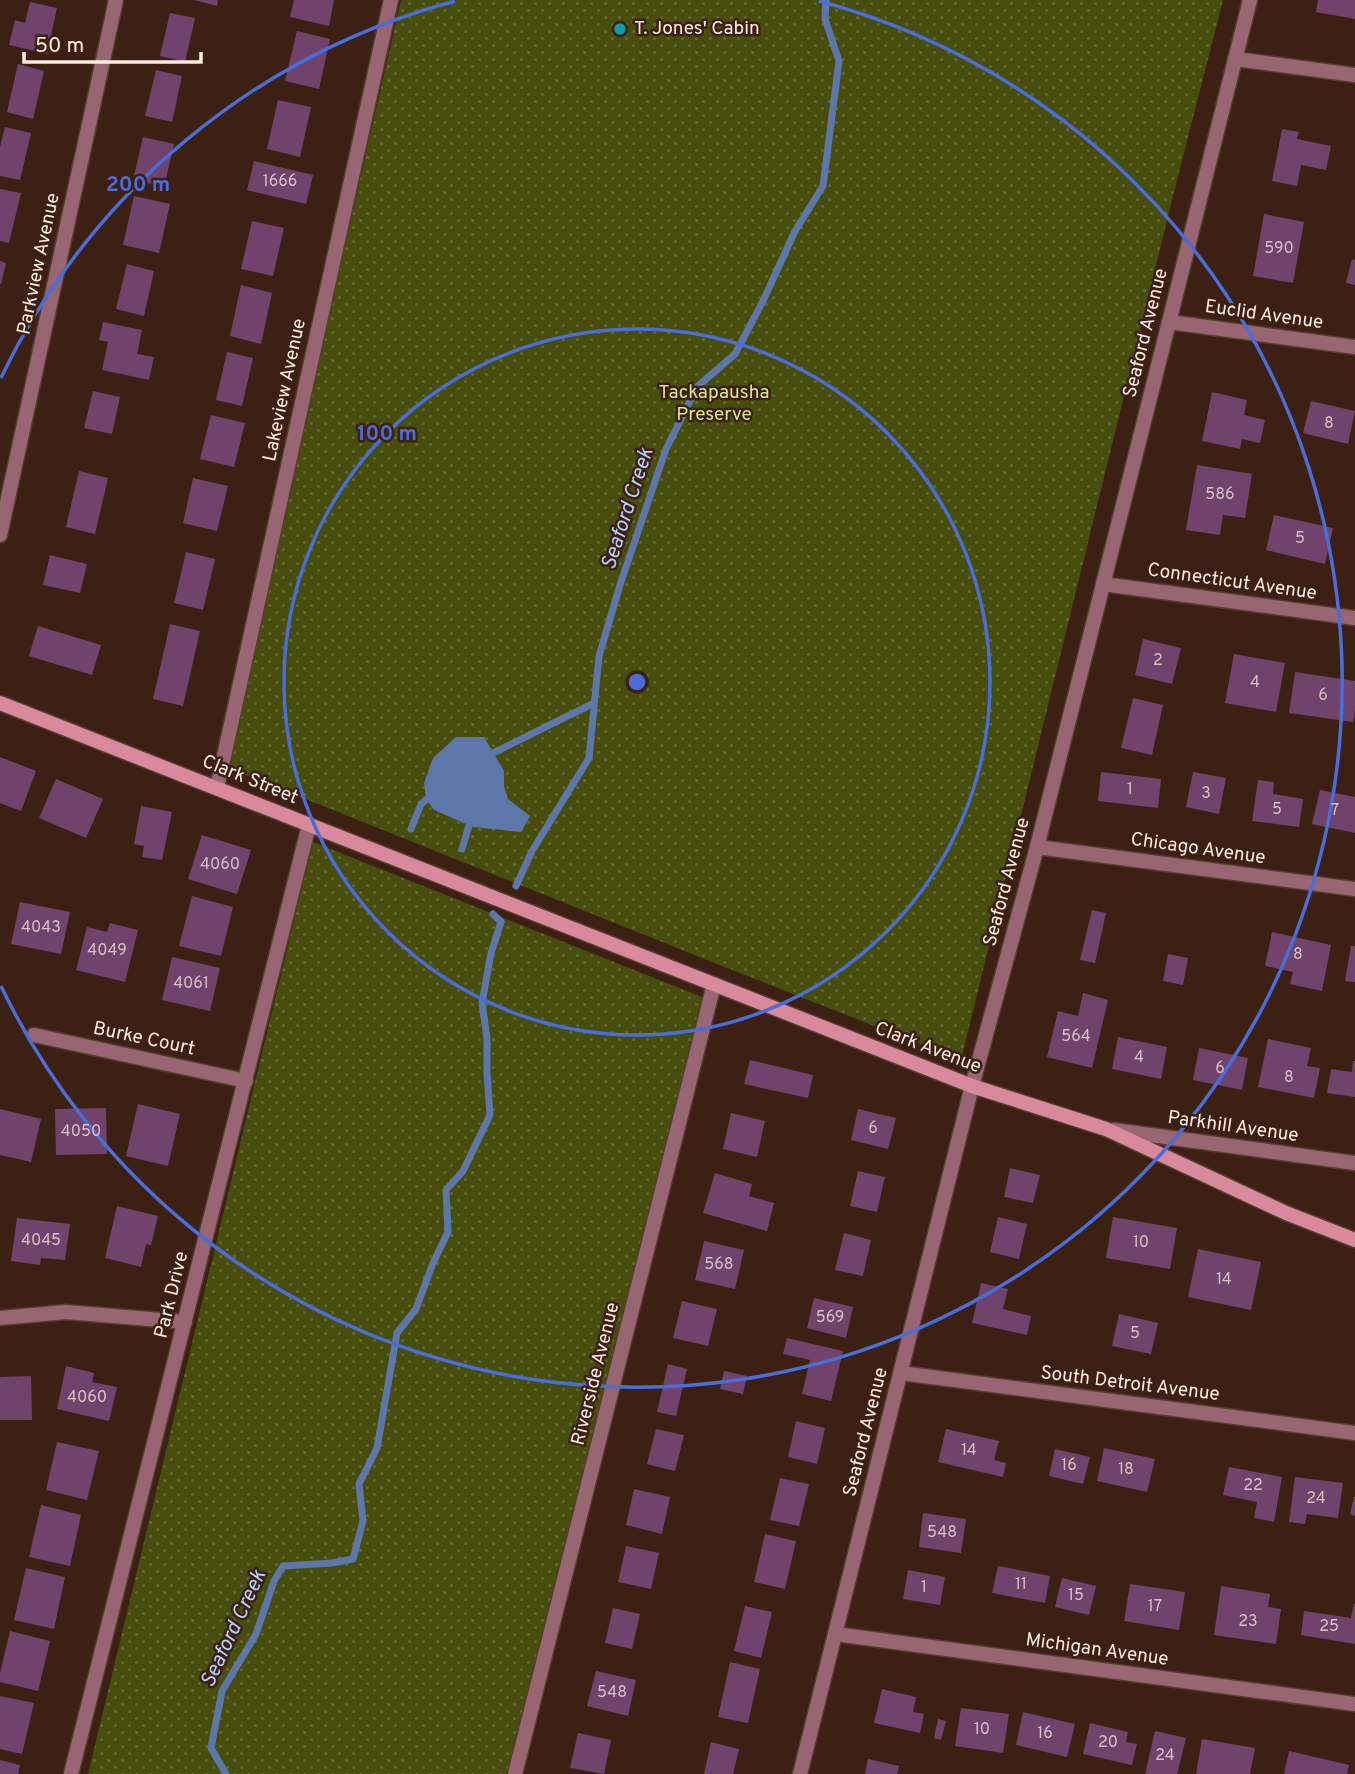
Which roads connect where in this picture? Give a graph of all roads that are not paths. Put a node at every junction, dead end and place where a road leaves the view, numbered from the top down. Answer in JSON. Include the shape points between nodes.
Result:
{"nodes":[{"id":1,"x":116,"y":0,"type":"edge"},
{"id":2,"x":391,"y":0,"type":"edge"},
{"id":3,"x":1250,"y":0,"type":"edge"},
{"id":4,"x":1235,"y":59,"type":"junction"},
{"id":5,"x":1355,"y":75,"type":"edge"},
{"id":6,"x":1169,"y":322,"type":"junction"},
{"id":7,"x":1355,"y":347,"type":"edge"},
{"id":8,"x":0,"y":536,"type":"edge"},
{"id":9,"x":1103,"y":584,"type":"junction"},
{"id":10,"x":1355,"y":618,"type":"edge"},
{"id":11,"x":0,"y":703,"type":"edge"},
{"id":12,"x":217,"y":788,"type":"junction"},
{"id":13,"x":310,"y":825,"type":"junction"},
{"id":14,"x":1037,"y":847,"type":"junction"},
{"id":15,"x":1355,"y":889,"type":"edge"},
{"id":16,"x":485,"y":894,"type":"joint"},
{"id":17,"x":714,"y":984,"type":"junction"},
{"id":18,"x":34,"y":1035,"type":"dead end"},
{"id":19,"x":246,"y":1081,"type":"junction"},
{"id":20,"x":972,"y":1086,"type":"junction"},
{"id":21,"x":1106,"y":1129,"type":"junction"},
{"id":22,"x":1355,"y":1163,"type":"edge"},
{"id":23,"x":1355,"y":1240,"type":"edge"},
{"id":24,"x":0,"y":1318,"type":"edge"},
{"id":25,"x":185,"y":1322,"type":"junction"},
{"id":26,"x":901,"y":1373,"type":"junction"},
{"id":27,"x":1355,"y":1433,"type":"edge"},
{"id":28,"x":835,"y":1634,"type":"junction"},
{"id":29,"x":1355,"y":1704,"type":"edge"},
{"id":30,"x":71,"y":1774,"type":"edge"},
{"id":31,"x":515,"y":1774,"type":"edge"},
{"id":32,"x":800,"y":1774,"type":"edge"}],
"edges":[{"from":1,"to":8,"type":"street","name":"Parkview Avenue"},
{"from":2,"to":12,"type":"street","name":"Lakeview Avenue"},
{"from":3,"to":4,"type":"street","name":"Seaford Avenue"},
{"from":4,"to":5,"type":"street"},
{"from":4,"to":6,"type":"street","name":"Seaford Avenue"},
{"from":6,"to":7,"type":"street","name":"Euclid Avenue"},
{"from":6,"to":9,"type":"street","name":"Seaford Avenue"},
{"from":9,"to":10,"type":"street","name":"Connecticut Avenue"},
{"from":9,"to":14,"type":"street","name":"Seaford Avenue"},
{"from":11,"to":12,"type":"street","name":"Clark Street"},
{"from":12,"to":13,"type":"street","name":"Clark Street"},
{"from":13,"to":16,"type":"street","name":"Clark Street"},
{"from":13,"to":19,"type":"street","name":"Park Drive"},
{"from":14,"to":15,"type":"street","name":"Chicago Avenue"},
{"from":14,"to":20,"type":"street","name":"Seaford Avenue"},
{"from":16,"to":17,"type":"street","name":"Clark Avenue"},
{"from":17,"to":20,"type":"street","name":"Clark Avenue"},
{"from":17,"to":31,"type":"street","name":"Riverside Avenue"},
{"from":18,"to":19,"type":"street","name":"Burke Court"},
{"from":19,"to":25,"type":"street","name":"Park Drive"},
{"from":20,"to":21,"type":"street","name":"Clark Avenue"},
{"from":20,"to":26,"type":"street","name":"Seaford Avenue"},
{"from":21,"to":22,"type":"street","name":"Parkhill Avenue"},
{"from":21,"to":23,"type":"street","name":"Clark Avenue"},
{"from":24,"to":25,"type":"street","via":[[66,1312]]},
{"from":25,"to":30,"type":"street","name":"Park Drive"},
{"from":26,"to":27,"type":"street","name":"South Detroit Avenue"},
{"from":26,"to":28,"type":"street","name":"Seaford Avenue"},
{"from":28,"to":29,"type":"street","name":"Michigan Avenue"},
{"from":28,"to":32,"type":"street","name":"Seaford Avenue"}]}
